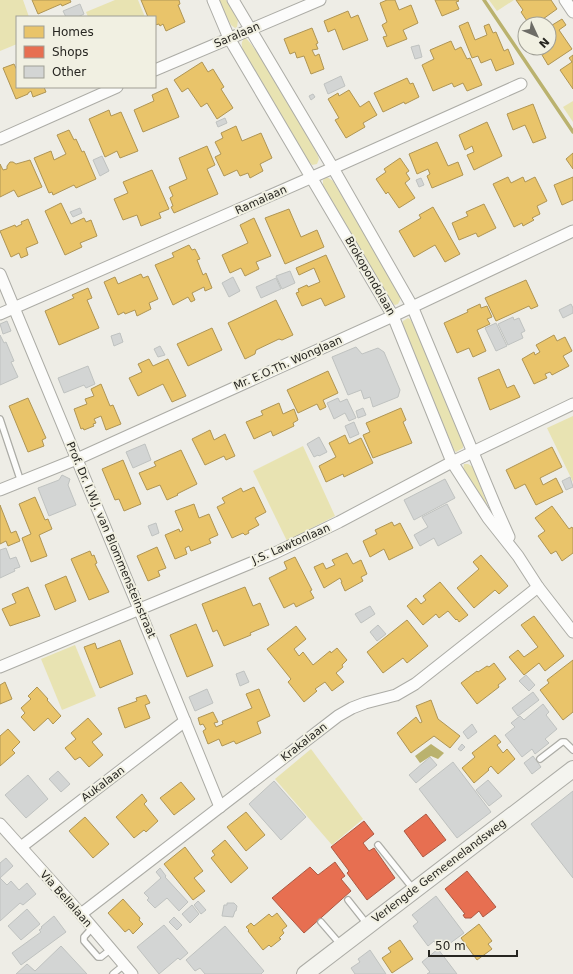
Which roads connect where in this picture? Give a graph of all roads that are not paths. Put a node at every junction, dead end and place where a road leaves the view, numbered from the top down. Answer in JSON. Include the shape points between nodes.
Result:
{"nodes":[{"id":1,"x":213,"y":0,"type":"edge"},
{"id":2,"x":232,"y":0,"type":"edge"},
{"id":3,"x":320,"y":0,"type":"edge"},
{"id":4,"x":565,"y":0,"type":"edge"},
{"id":5,"x":573,"y":12,"type":"edge"},
{"id":6,"x":251,"y":29,"type":"junction"},
{"id":7,"x":229,"y":38,"type":"junction"},
{"id":8,"x":156,"y":70,"type":"edge"},
{"id":9,"x":521,"y":84,"type":"dead end"},
{"id":10,"x":115,"y":88,"type":"edge"},
{"id":11,"x":0,"y":138,"type":"edge"},
{"id":12,"x":333,"y":168,"type":"junction"},
{"id":13,"x":312,"y":177,"type":"junction"},
{"id":14,"x":573,"y":231,"type":"edge"},
{"id":15,"x":0,"y":274,"type":"edge"},
{"id":16,"x":412,"y":306,"type":"junction"},
{"id":17,"x":14,"y":308,"type":"junction"},
{"id":18,"x":0,"y":314,"type":"edge"},
{"id":19,"x":393,"y":316,"type":"junction"},
{"id":20,"x":573,"y":404,"type":"edge"},
{"id":21,"x":0,"y":419,"type":"edge"},
{"id":22,"x":472,"y":452,"type":"junction"},
{"id":23,"x":77,"y":459,"type":"junction"},
{"id":24,"x":452,"y":462,"type":"junction"},
{"id":25,"x":21,"y":482,"type":"junction"},
{"id":26,"x":0,"y":490,"type":"edge"},
{"id":27,"x":518,"y":556,"type":"junction"},
{"id":28,"x":538,"y":587,"type":"junction"},
{"id":29,"x":139,"y":609,"type":"junction"},
{"id":30,"x":573,"y":632,"type":"edge"},
{"id":31,"x":0,"y":666,"type":"edge"},
{"id":32,"x":185,"y":721,"type":"junction"},
{"id":33,"x":573,"y":750,"type":"edge"},
{"id":34,"x":540,"y":759,"type":"dead end"},
{"id":35,"x":573,"y":769,"type":"edge"},
{"id":36,"x":220,"y":807,"type":"junction"},
{"id":37,"x":0,"y":824,"type":"edge"},
{"id":38,"x":378,"y":844,"type":"dead end"},
{"id":39,"x":20,"y":847,"type":"junction"},
{"id":40,"x":415,"y":890,"type":"junction"},
{"id":41,"x":348,"y":900,"type":"dead end"},
{"id":42,"x":81,"y":914,"type":"junction"},
{"id":43,"x":321,"y":922,"type":"dead end"},
{"id":44,"x":368,"y":926,"type":"junction"},
{"id":45,"x":342,"y":946,"type":"junction"},
{"id":46,"x":124,"y":965,"type":"junction"},
{"id":47,"x":113,"y":974,"type":"edge"},
{"id":48,"x":132,"y":974,"type":"edge"},
{"id":49,"x":306,"y":974,"type":"edge"}],
"edges":[{"from":1,"to":7,"type":"street","name":"Brokopondolaan"},
{"from":2,"to":6,"type":"street","name":"Brokopondolaan"},
{"from":3,"to":6,"type":"street","name":"Saralaan"},
{"from":4,"to":5,"type":"street"},
{"from":6,"to":7,"type":"street","name":"Saralaan"},
{"from":6,"to":12,"type":"street","name":"Brokopondolaan"},
{"from":7,"to":8,"type":"street","name":"Saralaan"},
{"from":7,"to":13,"type":"street","name":"Brokopondolaan"},
{"from":9,"to":12,"type":"street","name":"Ramalaan"},
{"from":10,"to":11,"type":"street"},
{"from":12,"to":13,"type":"street","name":"Ramalaan"},
{"from":12,"to":16,"type":"street","name":"Brokopondolaan"},
{"from":13,"to":17,"type":"street","name":"Ramalaan"},
{"from":13,"to":19,"type":"street","name":"Brokopondolaan"},
{"from":14,"to":16,"type":"street","name":"Mr. E.O.Th. Wonglaan"},
{"from":15,"to":17,"type":"street","name":"Prof. Dr. I.W.J. van Blommensteinstraat"},
{"from":16,"to":19,"type":"street","name":"Mr. E.O.Th. Wonglaan"},
{"from":16,"to":22,"type":"street","name":"Brokopondolaan"},
{"from":17,"to":18,"type":"street","name":"Ramalaan"},
{"from":17,"to":23,"type":"street","name":"Prof. Dr. I.W.J. van Blommensteinstraat"},
{"from":19,"to":23,"type":"street","name":"Mr. E.O.Th. Wonglaan"},
{"from":19,"to":24,"type":"street","name":"Brokopondolaan"},
{"from":20,"to":22,"type":"street","name":"J.S. Lawtonlaan"},
{"from":21,"to":25,"type":"lane"},
{"from":22,"to":24,"type":"street","name":"J.S. Lawtonlaan"},
{"from":22,"to":27,"type":"street","name":"Brokopondolaan"},
{"from":23,"to":25,"type":"street","name":"Mr. E.O.Th. Wonglaan"},
{"from":23,"to":29,"type":"street","name":"Prof. Dr. I.W.J. van Blommensteinstraat"},
{"from":24,"to":27,"type":"street","name":"Brokopondolaan","via":[[488,518]]},
{"from":24,"to":29,"type":"street","name":"J.S. Lawtonlaan","via":[[296,543]]},
{"from":25,"to":26,"type":"street","name":"Mr. E.O.Th. Wonglaan"},
{"from":27,"to":28,"type":"street","name":"Brokopondolaan"},
{"from":28,"to":30,"type":"street","name":"Brokopondolaan"},
{"from":28,"to":36,"type":"street","name":"Krakalaan","via":[[415,684],[396,695],[365,703],[338,716]]},
{"from":29,"to":31,"type":"street","name":"J.S. Lawtonlaan"},
{"from":29,"to":32,"type":"street","name":"Prof. Dr. I.W.J. van Blommensteinstraat"},
{"from":32,"to":36,"type":"street","name":"Prof. Dr. I.W.J. van Blommensteinstraat"},
{"from":32,"to":39,"type":"street","name":"Aukalaan"},
{"from":33,"to":34,"type":"lane","via":[[562,742]]},
{"from":35,"to":40,"type":"street","name":"Verlengde Gemeenelandsweg"},
{"from":36,"to":42,"type":"street","name":"Krakalaan"},
{"from":37,"to":39,"type":"street","name":"Via Bellalaan"},
{"from":38,"to":40,"type":"lane"},
{"from":39,"to":42,"type":"street","name":"Via Bellalaan"},
{"from":40,"to":44,"type":"street","name":"Verlengde Gemeenelandsweg"},
{"from":41,"to":44,"type":"lane"},
{"from":42,"to":46,"type":"street","name":"Via Bellalaan"},
{"from":43,"to":45,"type":"lane"},
{"from":44,"to":45,"type":"street","name":"Verlengde Gemeenelandsweg"},
{"from":45,"to":49,"type":"street","name":"Verlengde Gemeenelandsweg"},
{"from":46,"to":47,"type":"lane"},
{"from":46,"to":48,"type":"street","name":"Via Bellalaan"}]}
